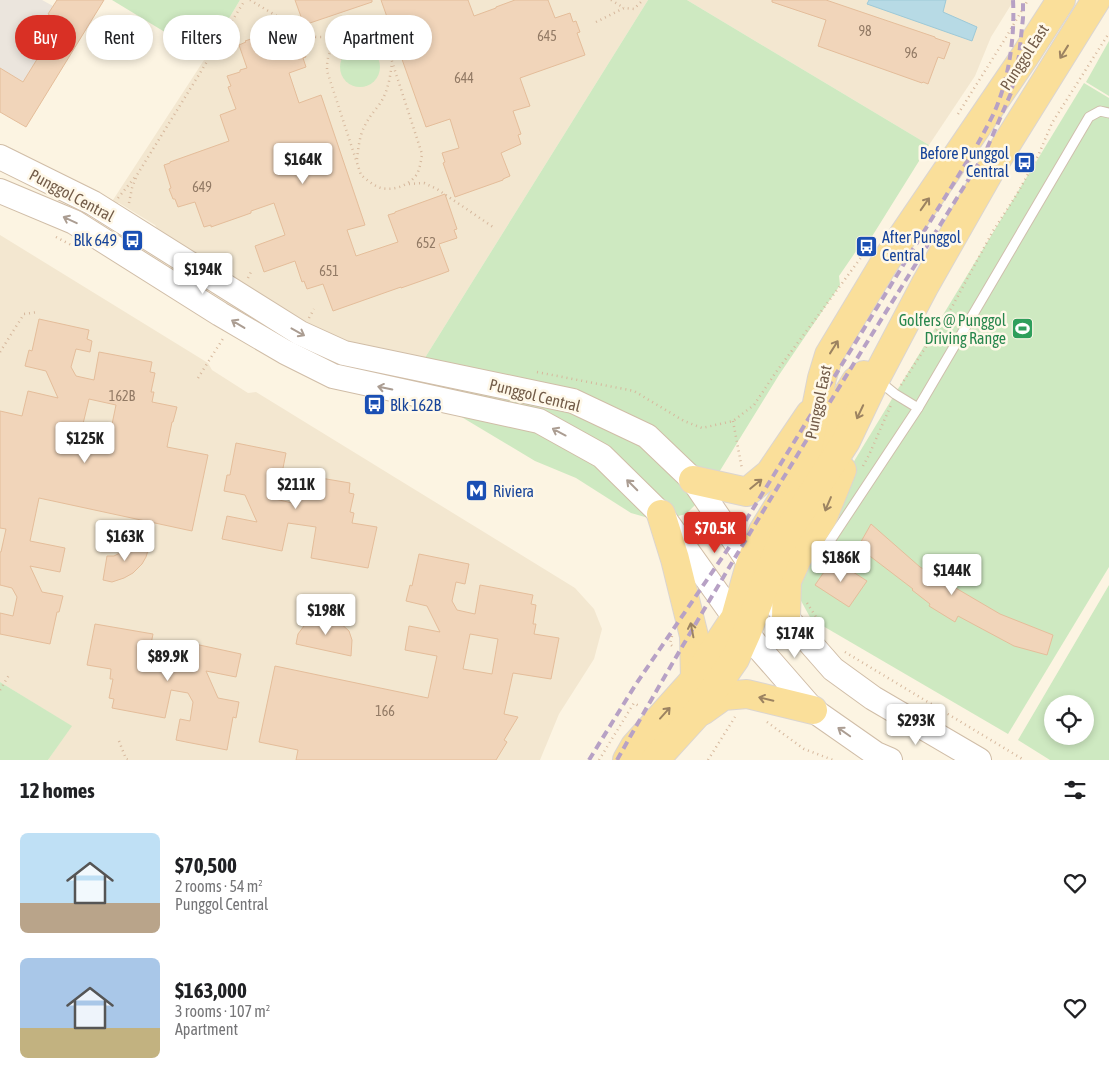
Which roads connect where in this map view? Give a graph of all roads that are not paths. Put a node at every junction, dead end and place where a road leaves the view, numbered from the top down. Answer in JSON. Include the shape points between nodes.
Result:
{"nodes":[{"id":1,"x":1061,"y":0,"type":"edge"},
{"id":2,"x":1098,"y":4,"type":"edge"},
{"id":3,"x":1109,"y":113,"type":"edge"},
{"id":4,"x":0,"y":156,"type":"edge"},
{"id":5,"x":0,"y":190,"type":"edge"},
{"id":6,"x":876,"y":256,"type":"junction"},
{"id":7,"x":925,"y":285,"type":"junction"},
{"id":8,"x":886,"y":386,"type":"junction"},
{"id":9,"x":818,"y":403,"type":"junction"},
{"id":10,"x":918,"y":408,"type":"junction"},
{"id":11,"x":846,"y":441,"type":"junction"},
{"id":12,"x":805,"y":463,"type":"junction"},
{"id":13,"x":693,"y":480,"type":"junction"},
{"id":14,"x":661,"y":514,"type":"junction"},
{"id":15,"x":826,"y":547,"type":"dead end"},
{"id":16,"x":757,"y":575,"type":"junction"},
{"id":17,"x":797,"y":610,"type":"junction"},
{"id":18,"x":741,"y":625,"type":"junction"},
{"id":19,"x":695,"y":679,"type":"junction"},
{"id":20,"x":813,"y":710,"type":"junction"},
{"id":21,"x":696,"y":715,"type":"junction"},
{"id":22,"x":626,"y":760,"type":"edge"},
{"id":23,"x":655,"y":760,"type":"edge"},
{"id":24,"x":890,"y":760,"type":"edge"},
{"id":25,"x":978,"y":760,"type":"edge"}],
"edges":[{"from":6,"to":1,"type":"main road","name":"Punggol East","one_way":true,"via":[[1025,56]]},
{"from":2,"to":7,"type":"main road","name":"Punggol East","one_way":true,"via":[[991,169]]},
{"from":3,"to":10,"type":"lane","via":[[1100,111],[1090,117]]},
{"from":4,"to":13,"type":"main road","name":"Punggol Central","one_way":true,"via":[[93,203],[300,333],[344,352],[573,401],[647,436]]},
{"from":14,"to":5,"type":"main road","name":"Punggol Central","one_way":true,"via":[[602,456],[539,421],[333,376],[285,352],[74,222]]},
{"from":6,"to":7,"type":"main road","via":[[924,244],[934,256]]},
{"from":9,"to":6,"type":"main road","name":"Punggol East","one_way":true,"via":[[829,355]]},
{"from":7,"to":8,"type":"main road","name":"Punggol East"},
{"from":8,"to":10,"type":"lane"},
{"from":8,"to":11,"type":"main road","name":"Punggol East","one_way":true},
{"from":8,"to":12,"type":"main road","via":[[864,375],[856,381]]},
{"from":9,"to":12,"type":"main road","name":"Punggol East"},
{"from":13,"to":9,"type":"main road","one_way":true,"via":[[747,492],[770,473]]},
{"from":10,"to":15,"type":"lane"},
{"from":11,"to":16,"type":"main road","name":"Punggol East","via":[[777,553]]},
{"from":11,"to":17,"type":"main road","one_way":true,"via":[[842,473],[823,517],[787,581]]},
{"from":12,"to":16,"type":"main road","name":"Punggol East","via":[[763,531]]},
{"from":13,"to":16,"type":"main road","name":"Punggol Central"},
{"from":14,"to":18,"type":"main road","name":"Punggol Central"},
{"from":19,"to":14,"type":"main road","one_way":true,"via":[[694,636],[676,559]]},
{"from":16,"to":17,"type":"main road","name":"Punggol Central","via":[[774,601]]},
{"from":16,"to":18,"type":"main road","name":"Punggol East"},
{"from":17,"to":25,"type":"main road","name":"Punggol Central","via":[[804,636],[833,669],[873,698]]},
{"from":18,"to":19,"type":"main road","name":"Punggol East"},
{"from":18,"to":20,"type":"main road","name":"Punggol Central"},
{"from":18,"to":21,"type":"main road","name":"Punggol East","via":[[735,659]]},
{"from":22,"to":19,"type":"main road","name":"Punggol East","one_way":true},
{"from":20,"to":21,"type":"main road","one_way":true,"via":[[747,694],[723,696]]},
{"from":24,"to":20,"type":"main road","name":"Punggol Central","one_way":true,"via":[[876,754]]},
{"from":21,"to":23,"type":"main road","name":"Punggol East"}]}
